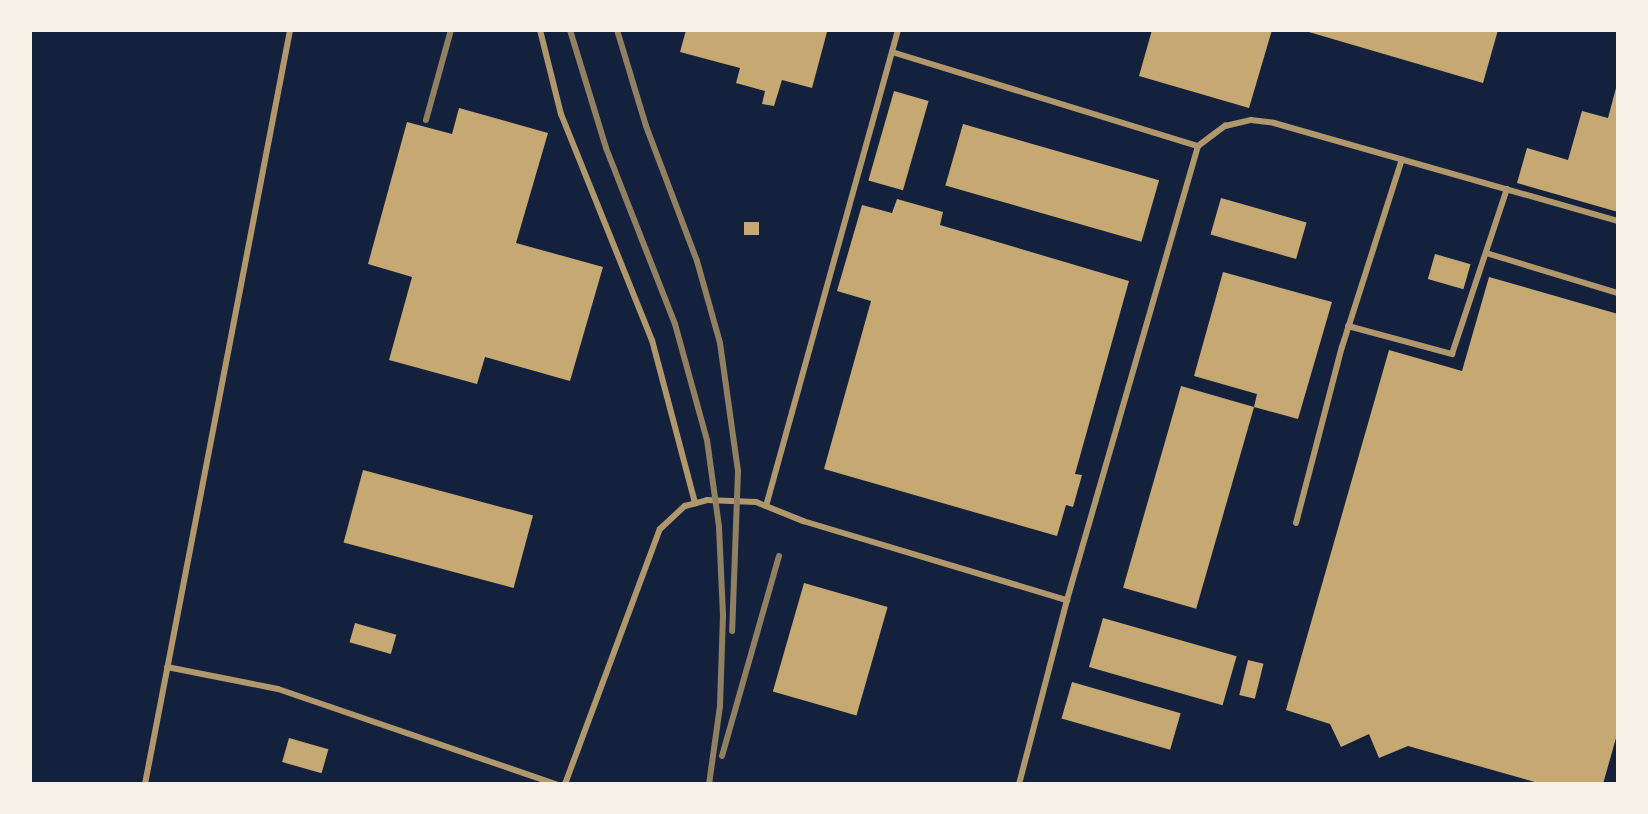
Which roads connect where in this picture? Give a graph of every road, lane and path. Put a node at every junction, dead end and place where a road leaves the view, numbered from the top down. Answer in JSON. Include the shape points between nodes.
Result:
{"nodes":[{"id":1,"x":290,"y":30,"type":"edge"},
{"id":2,"x":540,"y":30,"type":"edge"},
{"id":3,"x":898,"y":30,"type":"edge"},
{"id":4,"x":892,"y":52,"type":"junction"},
{"id":5,"x":1198,"y":146,"type":"junction"},
{"id":6,"x":1402,"y":159,"type":"junction"},
{"id":7,"x":1507,"y":189,"type":"junction"},
{"id":8,"x":1618,"y":221,"type":"edge"},
{"id":9,"x":1486,"y":253,"type":"junction"},
{"id":10,"x":1618,"y":293,"type":"edge"},
{"id":11,"x":1348,"y":326,"type":"junction"},
{"id":12,"x":695,"y":503,"type":"junction"},
{"id":13,"x":766,"y":506,"type":"junction"},
{"id":14,"x":1296,"y":523,"type":"dead end"},
{"id":15,"x":1067,"y":600,"type":"junction"},
{"id":16,"x":167,"y":667,"type":"junction"},
{"id":17,"x":145,"y":784,"type":"edge"},
{"id":18,"x":556,"y":784,"type":"edge"},
{"id":19,"x":565,"y":784,"type":"edge"},
{"id":20,"x":1019,"y":784,"type":"edge"}],
"edges":[{"from":1,"to":16,"type":"lane"},
{"from":2,"to":12,"type":"lane","via":[[561,114],[652,340]]},
{"from":3,"to":4,"type":"lane"},
{"from":4,"to":5,"type":"lane"},
{"from":4,"to":13,"type":"lane"},
{"from":5,"to":6,"type":"lane","via":[[1225,126],[1251,120]]},
{"from":5,"to":15,"type":"lane"},
{"from":6,"to":7,"type":"lane"},
{"from":6,"to":11,"type":"lane"},
{"from":7,"to":8,"type":"lane"},
{"from":7,"to":9,"type":"lane"},
{"from":9,"to":10,"type":"lane"},
{"from":9,"to":11,"type":"lane","via":[[1452,354]]},
{"from":11,"to":14,"type":"lane"},
{"from":12,"to":13,"type":"lane"},
{"from":12,"to":19,"type":"lane","via":[[660,529]]},
{"from":13,"to":15,"type":"lane"},
{"from":15,"to":20,"type":"lane"},
{"from":16,"to":17,"type":"lane"},
{"from":16,"to":18,"type":"lane","via":[[278,689]]}]}
